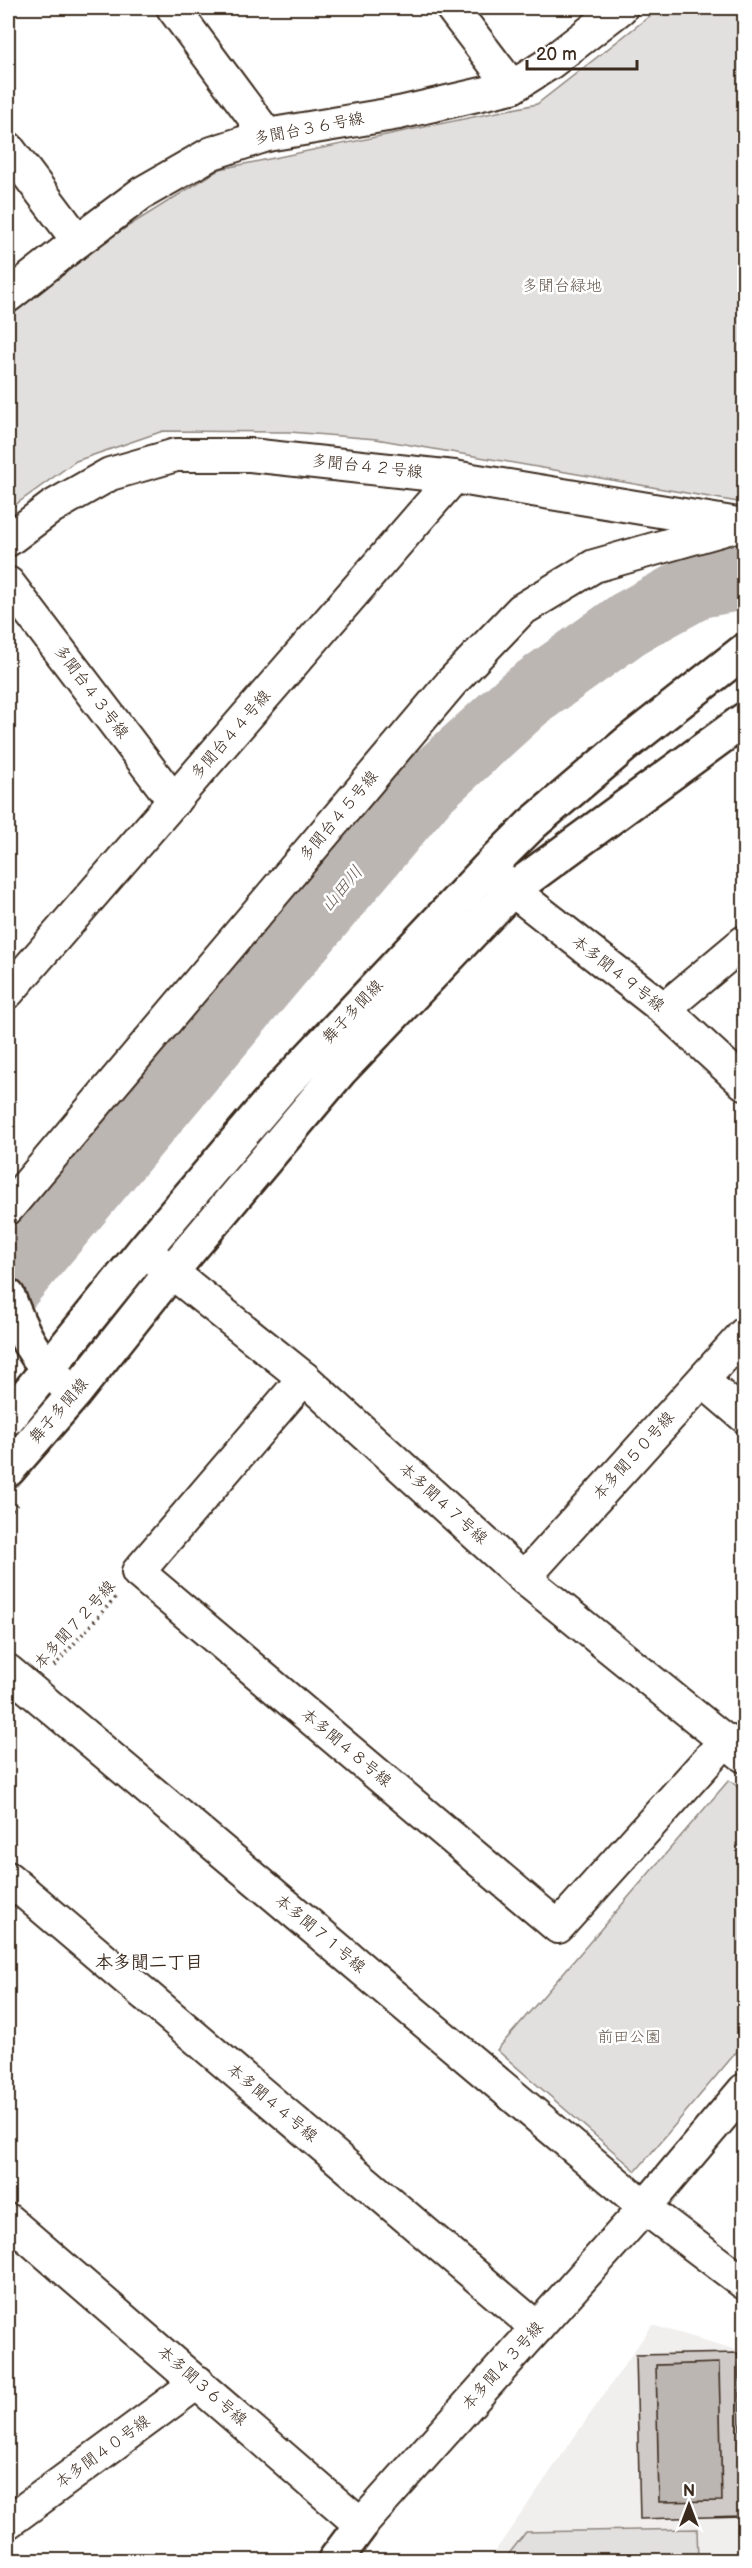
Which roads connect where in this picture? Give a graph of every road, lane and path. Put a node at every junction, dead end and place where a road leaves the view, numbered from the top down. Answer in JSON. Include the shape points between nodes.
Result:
{"nodes":[{"id":1,"x":173,"y":8,"type":"edge"},
{"id":2,"x":452,"y":8,"type":"edge"},
{"id":3,"x":621,"y":8,"type":"edge"},
{"id":4,"x":512,"y":87,"type":"junction"},
{"id":5,"x":267,"y":135,"type":"junction"},
{"id":6,"x":8,"y":148,"type":"edge"},
{"id":7,"x":78,"y":241,"type":"junction"},
{"id":8,"x":8,"y":296,"type":"edge"},
{"id":9,"x":454,"y":477,"type":"junction"},
{"id":10,"x":743,"y":525,"type":"edge"},
{"id":11,"x":8,"y":540,"type":"edge"},
{"id":12,"x":8,"y":584,"type":"edge"},
{"id":13,"x":744,"y":651,"type":"edge"},
{"id":14,"x":744,"y":720,"type":"edge"},
{"id":15,"x":174,"y":801,"type":"junction"},
{"id":16,"x":489,"y":867,"type":"junction"},
{"id":17,"x":512,"y":890,"type":"junction"},
{"id":18,"x":744,"y":942,"type":"edge"},
{"id":19,"x":8,"y":992,"type":"edge"},
{"id":20,"x":664,"y":1009,"type":"junction"},
{"id":21,"x":744,"y":1083,"type":"edge"},
{"id":22,"x":8,"y":1208,"type":"edge"},
{"id":23,"x":144,"y":1250,"type":"junction"},
{"id":24,"x":172,"y":1271,"type":"junction"},
{"id":25,"x":8,"y":1296,"type":"edge"},
{"id":26,"x":744,"y":1334,"type":"edge"},
{"id":27,"x":47,"y":1371,"type":"junction"},
{"id":28,"x":304,"y":1378,"type":"junction"},
{"id":29,"x":703,"y":1381,"type":"junction"},
{"id":30,"x":75,"y":1393,"type":"junction"},
{"id":31,"x":744,"y":1416,"type":"edge"},
{"id":32,"x":8,"y":1418,"type":"edge"},
{"id":33,"x":8,"y":1470,"type":"edge"},
{"id":34,"x":138,"y":1572,"type":"junction"},
{"id":35,"x":524,"y":1578,"type":"junction"},
{"id":36,"x":8,"y":1671,"type":"edge"},
{"id":37,"x":32,"y":1690,"type":"junction"},
{"id":38,"x":735,"y":1748,"type":"edge"},
{"id":39,"x":8,"y":1878,"type":"edge"},
{"id":40,"x":744,"y":2090,"type":"edge"},
{"id":41,"x":645,"y":2207,"type":"junction"},
{"id":42,"x":8,"y":2220,"type":"edge"},
{"id":43,"x":744,"y":2283,"type":"edge"},
{"id":44,"x":537,"y":2328,"type":"junction"},
{"id":45,"x":198,"y":2382,"type":"junction"},
{"id":46,"x":8,"y":2522,"type":"edge"},
{"id":47,"x":361,"y":2525,"type":"junction"},
{"id":48,"x":335,"y":2560,"type":"edge"}],
"edges":[{"from":1,"to":5,"type":"street"},
{"from":2,"to":4,"type":"street"},
{"from":3,"to":4,"type":"street","name":"多聞台３６号線"},
{"from":4,"to":5,"type":"street","name":"多聞台３６号線","via":[[399,113]]},
{"from":5,"to":7,"type":"street","name":"多聞台３６号線","via":[[212,153],[142,193]]},
{"from":6,"to":7,"type":"street"},
{"from":7,"to":8,"type":"street","name":"多聞台３６号線"},
{"from":9,"to":10,"type":"street","name":"多聞台４２号線"},
{"from":9,"to":11,"type":"street","name":"多聞台４２号線","via":[[250,455],[176,455],[110,474],[52,507]]},
{"from":9,"to":15,"type":"street","name":"多聞台４４号線"},
{"from":10,"to":22,"type":"street","name":"多聞台４５号線","via":[[594,566],[521,610],[452,682]]},
{"from":12,"to":15,"type":"street","name":"多聞台４３号線"},
{"from":13,"to":16,"type":"street","name":"舞子多聞線","via":[[626,744],[532,824]]},
{"from":14,"to":17,"type":"street","name":"舞子多聞線"},
{"from":15,"to":19,"type":"street","name":"多聞台４４号線"},
{"from":16,"to":17,"type":"street","name":"本多聞４９号線"},
{"from":16,"to":23,"type":"street","name":"舞子多聞線","via":[[281,1088]]},
{"from":17,"to":20,"type":"street","name":"本多聞４９号線"},
{"from":17,"to":24,"type":"street","name":"舞子多聞線","via":[[340,1071]]},
{"from":18,"to":20,"type":"street"},
{"from":20,"to":21,"type":"street","name":"本多聞４９号線"},
{"from":23,"to":24,"type":"street","name":"本多聞４７号線"},
{"from":23,"to":27,"type":"street","name":"舞子多聞線"},
{"from":24,"to":28,"type":"street","name":"本多聞４７号線"},
{"from":24,"to":30,"type":"street","name":"舞子多聞線"},
{"from":25,"to":27,"type":"street","via":[[20,1329]]},
{"from":26,"to":29,"type":"street","name":"本多聞５０号線"},
{"from":27,"to":30,"type":"street"},
{"from":27,"to":32,"type":"street","name":"舞子多聞線"},
{"from":28,"to":34,"type":"street"},
{"from":28,"to":35,"type":"street","name":"本多聞４７号線"},
{"from":29,"to":31,"type":"street"},
{"from":29,"to":35,"type":"street","name":"本多聞５０号線"},
{"from":30,"to":33,"type":"street","name":"舞子多聞線"},
{"from":34,"to":37,"type":"path","name":"本多聞７２号線"},
{"from":34,"to":38,"type":"street","name":"本多聞４８号線","via":[[558,1927]]},
{"from":35,"to":38,"type":"street","name":"本多聞４７号線"},
{"from":36,"to":37,"type":"street","name":"本多聞７１号線"},
{"from":37,"to":41,"type":"street","name":"本多聞７１号線"},
{"from":39,"to":44,"type":"street","name":"本多聞４４号線"},
{"from":40,"to":41,"type":"street","name":"本多聞４３号線"},
{"from":41,"to":43,"type":"street","name":"本多聞７１号線"},
{"from":41,"to":44,"type":"street","name":"本多聞４３号線"},
{"from":42,"to":45,"type":"street","name":"本多聞３６号線"},
{"from":44,"to":47,"type":"street","name":"本多聞４３号線"},
{"from":45,"to":46,"type":"street","name":"本多聞４０号線"},
{"from":45,"to":47,"type":"street","name":"本多聞３６号線"},
{"from":47,"to":48,"type":"street"}]}
